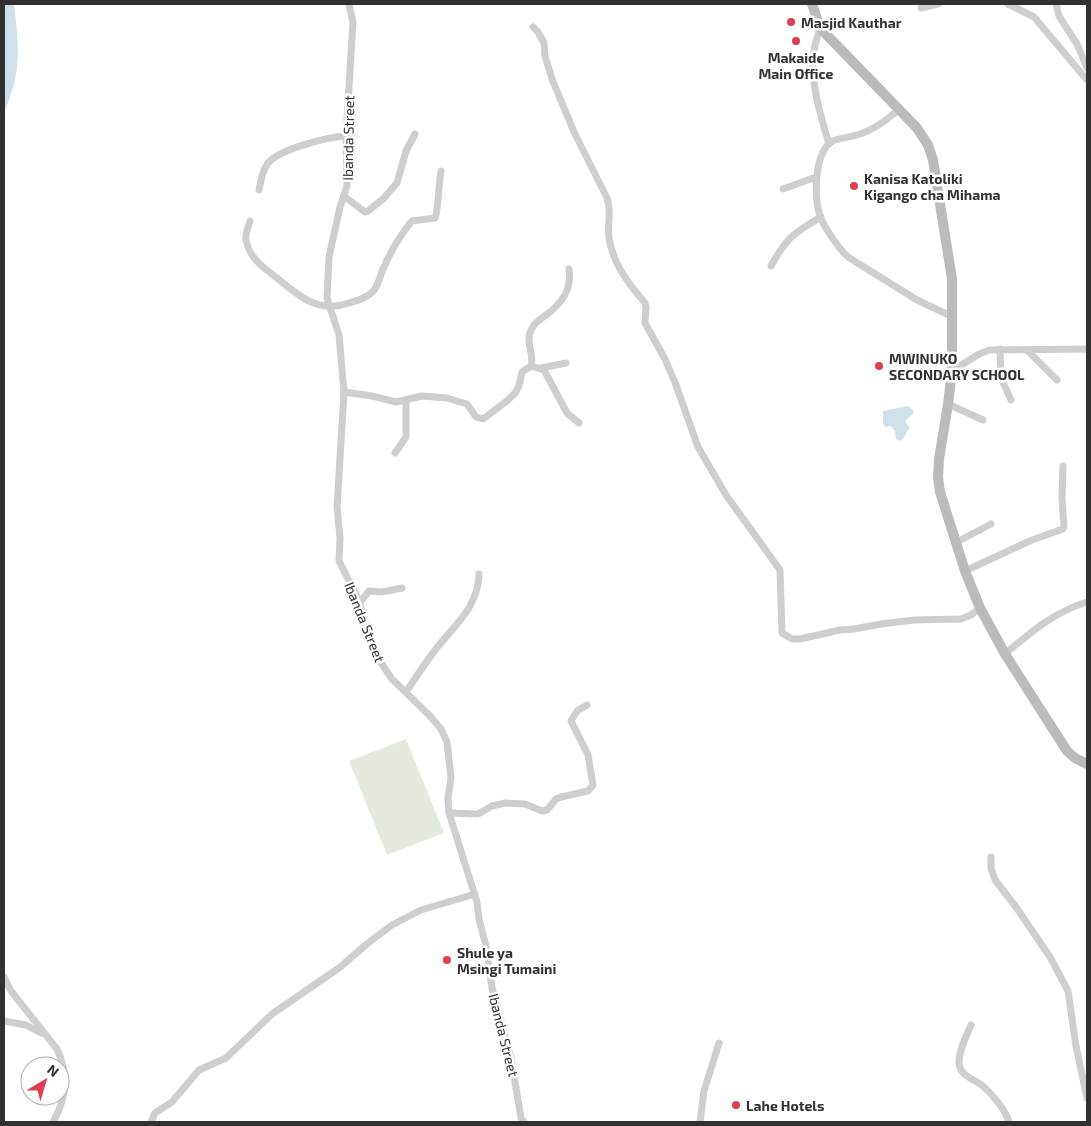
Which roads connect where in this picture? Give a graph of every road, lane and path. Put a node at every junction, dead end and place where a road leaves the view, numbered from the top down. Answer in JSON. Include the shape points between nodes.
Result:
{"nodes":[{"id":1,"x":349,"y":4,"type":"edge"},
{"id":2,"x":812,"y":4,"type":"edge"},
{"id":3,"x":938,"y":4,"type":"edge"},
{"id":4,"x":1008,"y":4,"type":"edge"},
{"id":5,"x":1056,"y":4,"type":"edge"},
{"id":6,"x":921,"y":8,"type":"dead end"},
{"id":7,"x":533,"y":27,"type":"dead end"},
{"id":8,"x":820,"y":28,"type":"junction"},
{"id":9,"x":1087,"y":68,"type":"edge"},
{"id":10,"x":1087,"y":80,"type":"edge"},
{"id":11,"x":899,"y":110,"type":"junction"},
{"id":12,"x":414,"y":134,"type":"dead end"},
{"id":13,"x":346,"y":136,"type":"junction"},
{"id":14,"x":829,"y":144,"type":"junction"},
{"id":15,"x":441,"y":171,"type":"dead end"},
{"id":16,"x":816,"y":177,"type":"junction"},
{"id":17,"x":783,"y":189,"type":"dead end"},
{"id":18,"x":259,"y":190,"type":"dead end"},
{"id":19,"x":345,"y":197,"type":"junction"},
{"id":20,"x":821,"y":217,"type":"junction"},
{"id":21,"x":250,"y":222,"type":"dead end"},
{"id":22,"x":771,"y":266,"type":"dead end"},
{"id":23,"x":569,"y":269,"type":"dead end"},
{"id":24,"x":330,"y":307,"type":"junction"},
{"id":25,"x":953,"y":317,"type":"junction"},
{"id":26,"x":1000,"y":349,"type":"junction"},
{"id":27,"x":1026,"y":349,"type":"junction"},
{"id":28,"x":1087,"y":350,"type":"edge"},
{"id":29,"x":566,"y":363,"type":"dead end"},
{"id":30,"x":531,"y":366,"type":"junction"},
{"id":31,"x":541,"y":368,"type":"junction"},
{"id":32,"x":952,"y":371,"type":"junction"},
{"id":33,"x":1057,"y":380,"type":"dead end"},
{"id":34,"x":344,"y":392,"type":"junction"},
{"id":35,"x":1011,"y":400,"type":"dead end"},
{"id":36,"x":391,"y":401,"type":"junction"},
{"id":37,"x":406,"y":401,"type":"junction"},
{"id":38,"x":948,"y":404,"type":"junction"},
{"id":39,"x":406,"y":411,"type":"junction"},
{"id":40,"x":983,"y":420,"type":"dead end"},
{"id":41,"x":579,"y":423,"type":"dead end"},
{"id":42,"x":395,"y":453,"type":"dead end"},
{"id":43,"x":1063,"y":466,"type":"dead end"},
{"id":44,"x":991,"y":524,"type":"dead end"},
{"id":45,"x":955,"y":543,"type":"junction"},
{"id":46,"x":965,"y":571,"type":"junction"},
{"id":47,"x":479,"y":574,"type":"dead end"},
{"id":48,"x":402,"y":588,"type":"dead end"},
{"id":49,"x":360,"y":602,"type":"junction"},
{"id":50,"x":1087,"y":602,"type":"edge"},
{"id":51,"x":980,"y":608,"type":"junction"},
{"id":52,"x":1005,"y":654,"type":"junction"},
{"id":53,"x":406,"y":692,"type":"junction"},
{"id":54,"x":587,"y":705,"type":"dead end"},
{"id":55,"x":1087,"y":764,"type":"edge"},
{"id":56,"x":449,"y":813,"type":"junction"},
{"id":57,"x":991,"y":857,"type":"dead end"},
{"id":58,"x":475,"y":894,"type":"junction"},
{"id":59,"x":4,"y":978,"type":"edge"},
{"id":60,"x":7,"y":992,"type":"edge"},
{"id":61,"x":6,"y":1023,"type":"edge"},
{"id":62,"x":971,"y":1025,"type":"dead end"},
{"id":63,"x":45,"y":1036,"type":"junction"},
{"id":64,"x":718,"y":1043,"type":"dead end"},
{"id":65,"x":1087,"y":1098,"type":"edge"},
{"id":66,"x":54,"y":1122,"type":"edge"},
{"id":67,"x":151,"y":1122,"type":"edge"},
{"id":68,"x":524,"y":1122,"type":"edge"},
{"id":69,"x":700,"y":1122,"type":"edge"},
{"id":70,"x":1009,"y":1122,"type":"edge"}],
"edges":[{"from":1,"to":13,"type":"street","name":"Ibanda Street","via":[[353,23]]},
{"from":2,"to":8,"type":"street"},
{"from":3,"to":6,"type":"street"},
{"from":4,"to":10,"type":"street","via":[[1034,17]]},
{"from":5,"to":9,"type":"street","via":[[1059,16],[1077,44]]},
{"from":7,"to":51,"type":"street","via":[[544,43],[552,79],[574,132],[607,198],[610,210],[608,236],[615,261],[645,303],[645,324],[665,359],[698,447],[726,495],[780,570],[782,633],[792,639],[800,639],[881,624],[961,619]]},
{"from":8,"to":11,"type":"street"},
{"from":8,"to":14,"type":"street","via":[[813,52],[813,67]]},
{"from":11,"to":14,"type":"street","via":[[878,127]]},
{"from":11,"to":25,"type":"street","via":[[923,136],[933,160],[949,254]]},
{"from":12,"to":19,"type":"street","via":[[397,183],[384,198],[365,212]]},
{"from":13,"to":18,"type":"street","via":[[314,142],[279,155],[266,166]]},
{"from":13,"to":19,"type":"street","name":"Ibanda Street","via":[[348,186]]},
{"from":14,"to":16,"type":"street"},
{"from":15,"to":24,"type":"street","via":[[435,218],[412,221],[384,265],[372,293]]},
{"from":16,"to":17,"type":"street"},
{"from":16,"to":20,"type":"street"},
{"from":19,"to":24,"type":"street","name":"Ibanda Street","via":[[329,256],[327,298]]},
{"from":20,"to":22,"type":"street","via":[[790,236]]},
{"from":20,"to":25,"type":"street","via":[[848,257],[917,300]]},
{"from":21,"to":24,"type":"street","via":[[245,239],[260,265],[293,292],[310,302]]},
{"from":23,"to":30,"type":"street","via":[[568,292],[531,329],[528,345]]},
{"from":24,"to":34,"type":"street","name":"Ibanda Street","via":[[339,335]]},
{"from":25,"to":32,"type":"street"},
{"from":26,"to":27,"type":"street"},
{"from":26,"to":32,"type":"street","via":[[979,354]]},
{"from":26,"to":35,"type":"street","via":[[1001,378]]},
{"from":27,"to":28,"type":"street"},
{"from":27,"to":33,"type":"street"},
{"from":29,"to":31,"type":"street"},
{"from":30,"to":31,"type":"street"},
{"from":30,"to":37,"type":"street","via":[[522,372],[519,386],[512,396],[482,419],[476,417],[467,404],[453,399],[422,396]]},
{"from":31,"to":41,"type":"street","via":[[567,413]]},
{"from":32,"to":38,"type":"street"},
{"from":34,"to":36,"type":"street"},
{"from":34,"to":49,"type":"street","name":"Ibanda Street","via":[[337,499],[339,561]]},
{"from":36,"to":37,"type":"street"},
{"from":36,"to":39,"type":"street"},
{"from":37,"to":39,"type":"street"},
{"from":38,"to":40,"type":"street"},
{"from":38,"to":45,"type":"street","via":[[938,478]]},
{"from":39,"to":42,"type":"street","via":[[406,437]]},
{"from":43,"to":46,"type":"street","via":[[1063,529]]},
{"from":44,"to":45,"type":"street"},
{"from":45,"to":46,"type":"street"},
{"from":46,"to":51,"type":"street"},
{"from":47,"to":53,"type":"street","via":[[477,591],[467,613],[432,653]]},
{"from":48,"to":49,"type":"street","via":[[369,591]]},
{"from":49,"to":53,"type":"street","name":"Ibanda Street","via":[[378,660]]},
{"from":50,"to":52,"type":"street","via":[[1052,616]]},
{"from":51,"to":52,"type":"street"},
{"from":52,"to":55,"type":"street","via":[[1067,751]]},
{"from":53,"to":56,"type":"street","name":"Ibanda Street","via":[[441,729],[447,742],[451,778]]},
{"from":54,"to":56,"type":"street","via":[[577,711],[571,721],[588,755],[593,785],[588,791],[556,799],[542,811],[525,804],[505,803],[478,814]]},
{"from":56,"to":58,"type":"street","name":"Ibanda Street"},
{"from":57,"to":65,"type":"street","via":[[995,880],[1050,958],[1068,991]]},
{"from":58,"to":67,"type":"street","via":[[421,910],[392,925],[339,968],[272,1014],[226,1058],[199,1070],[172,1102],[154,1113]]},
{"from":58,"to":68,"type":"street","name":"Ibanda Street","via":[[492,988]]},
{"from":59,"to":60,"type":"street"},
{"from":60,"to":63,"type":"street"},
{"from":61,"to":63,"type":"street","via":[[26,1025]]},
{"from":62,"to":70,"type":"street","via":[[960,1056],[961,1070],[988,1090]]},
{"from":63,"to":66,"type":"street","via":[[57,1049],[65,1075],[64,1100]]},
{"from":64,"to":69,"type":"street","via":[[704,1091]]}]}
